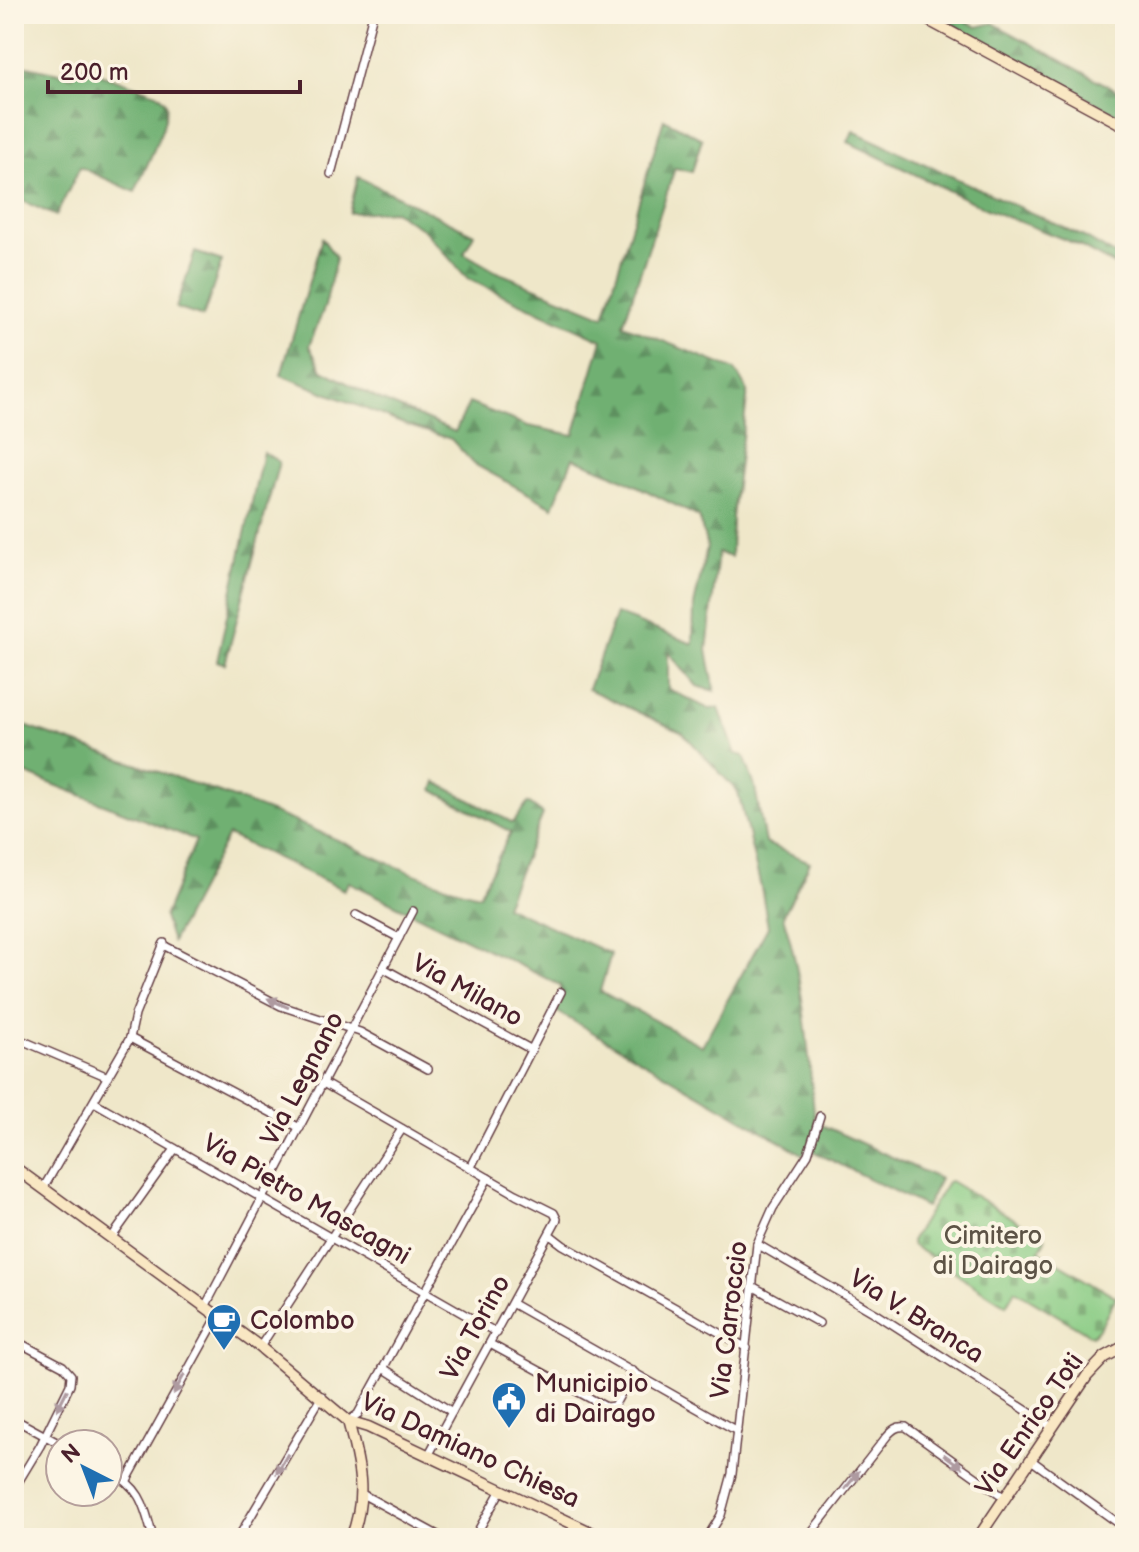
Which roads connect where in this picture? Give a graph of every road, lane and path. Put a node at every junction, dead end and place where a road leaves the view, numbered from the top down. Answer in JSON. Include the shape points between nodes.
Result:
{"nodes":[{"id":1,"x":373,"y":14,"type":"edge"},
{"id":2,"x":917,"y":14,"type":"edge"},
{"id":3,"x":1125,"y":126,"type":"edge"},
{"id":4,"x":331,"y":174,"type":"dead end"},
{"id":5,"x":413,"y":911,"type":"dead end"},
{"id":6,"x":356,"y":915,"type":"dead end"},
{"id":7,"x":399,"y":938,"type":"junction"},
{"id":8,"x":383,"y":968,"type":"junction"},
{"id":9,"x":561,"y":992,"type":"dead end"},
{"id":10,"x":351,"y":1030,"type":"junction"},
{"id":11,"x":14,"y":1037,"type":"edge"},
{"id":12,"x":130,"y":1038,"type":"junction"},
{"id":13,"x":532,"y":1050,"type":"junction"},
{"id":14,"x":428,"y":1069,"type":"dead end"},
{"id":15,"x":108,"y":1077,"type":"junction"},
{"id":16,"x":323,"y":1083,"type":"junction"},
{"id":17,"x":94,"y":1102,"type":"junction"},
{"id":18,"x":820,"y":1116,"type":"dead end"},
{"id":19,"x":300,"y":1128,"type":"junction"},
{"id":20,"x":402,"y":1129,"type":"junction"},
{"id":21,"x":175,"y":1149,"type":"junction"},
{"id":22,"x":14,"y":1167,"type":"edge"},
{"id":23,"x":471,"y":1167,"type":"junction"},
{"id":24,"x":488,"y":1178,"type":"junction"},
{"id":25,"x":44,"y":1187,"type":"junction"},
{"id":26,"x":263,"y":1198,"type":"junction"},
{"id":27,"x":550,"y":1235,"type":"junction"},
{"id":28,"x":331,"y":1236,"type":"junction"},
{"id":29,"x":112,"y":1237,"type":"junction"},
{"id":30,"x":757,"y":1244,"type":"junction"},
{"id":31,"x":754,"y":1287,"type":"junction"},
{"id":32,"x":425,"y":1291,"type":"junction"},
{"id":33,"x":513,"y":1304,"type":"junction"},
{"id":34,"x":205,"y":1307,"type":"junction"},
{"id":35,"x":218,"y":1316,"type":"junction"},
{"id":36,"x":819,"y":1323,"type":"dead end"},
{"id":37,"x":497,"y":1333,"type":"junction"},
{"id":38,"x":14,"y":1340,"type":"edge"},
{"id":39,"x":490,"y":1344,"type":"junction"},
{"id":40,"x":1125,"y":1346,"type":"edge"},
{"id":41,"x":260,"y":1347,"type":"junction"},
{"id":42,"x":747,"y":1348,"type":"junction"},
{"id":43,"x":383,"y":1368,"type":"junction"},
{"id":44,"x":633,"y":1371,"type":"junction"},
{"id":45,"x":322,"y":1396,"type":"junction"},
{"id":46,"x":452,"y":1412,"type":"junction"},
{"id":47,"x":14,"y":1419,"type":"edge"},
{"id":48,"x":348,"y":1421,"type":"junction"},
{"id":49,"x":1052,"y":1427,"type":"junction"},
{"id":50,"x":48,"y":1428,"type":"edge"},
{"id":51,"x":737,"y":1431,"type":"junction"},
{"id":52,"x":44,"y":1434,"type":"edge"},
{"id":53,"x":44,"y":1436,"type":"edge"},
{"id":54,"x":428,"y":1456,"type":"junction"},
{"id":55,"x":1031,"y":1460,"type":"junction"},
{"id":56,"x":124,"y":1478,"type":"edge"},
{"id":57,"x":127,"y":1480,"type":"junction"},
{"id":58,"x":14,"y":1489,"type":"edge"},
{"id":59,"x":501,"y":1490,"type":"junction"},
{"id":60,"x":362,"y":1494,"type":"junction"},
{"id":61,"x":1005,"y":1498,"type":"junction"},
{"id":62,"x":1125,"y":1528,"type":"edge"},
{"id":63,"x":14,"y":1531,"type":"edge"},
{"id":64,"x":596,"y":1537,"type":"edge"},
{"id":65,"x":981,"y":1537,"type":"edge"},
{"id":66,"x":25,"y":1538,"type":"edge"},
{"id":67,"x":153,"y":1538,"type":"edge"},
{"id":68,"x":238,"y":1538,"type":"edge"},
{"id":69,"x":351,"y":1538,"type":"edge"},
{"id":70,"x":443,"y":1538,"type":"edge"},
{"id":71,"x":474,"y":1538,"type":"edge"},
{"id":72,"x":707,"y":1538,"type":"edge"},
{"id":73,"x":807,"y":1538,"type":"edge"}],
"edges":[{"from":1,"to":4,"type":"street"},
{"from":2,"to":3,"type":"street"},
{"from":5,"to":7,"type":"street","name":"Via Legnano"},
{"from":6,"to":7,"type":"street"},
{"from":7,"to":8,"type":"street","name":"Via Legnano"},
{"from":8,"to":10,"type":"street","name":"Via Legnano"},
{"from":8,"to":13,"type":"street","name":"Via Milano"},
{"from":9,"to":13,"type":"street"},
{"from":10,"to":12,"type":"street","one_way":true,"via":[[281,1006],[164,943]]},
{"from":10,"to":14,"type":"street"},
{"from":10,"to":16,"type":"street","name":"Via Legnano"},
{"from":11,"to":15,"type":"street"},
{"from":12,"to":15,"type":"street"},
{"from":12,"to":19,"type":"street"},
{"from":13,"to":23,"type":"street"},
{"from":15,"to":17,"type":"street"},
{"from":16,"to":19,"type":"street","name":"Via Legnano"},
{"from":16,"to":20,"type":"street"},
{"from":17,"to":21,"type":"street","name":"Via Pietro Mascagni"},
{"from":17,"to":25,"type":"street"},
{"from":18,"to":30,"type":"street","name":"Via Carroccio","via":[[808,1154]]},
{"from":19,"to":26,"type":"street","name":"Via Legnano"},
{"from":20,"to":23,"type":"street"},
{"from":20,"to":28,"type":"street"},
{"from":21,"to":26,"type":"street","name":"Via Pietro Mascagni"},
{"from":21,"to":29,"type":"street"},
{"from":22,"to":25,"type":"street","name":"Via Damiano Chiesa"},
{"from":23,"to":24,"type":"street"},
{"from":24,"to":27,"type":"street","name":"Via Torino","via":[[554,1213],[557,1219]]},
{"from":24,"to":32,"type":"street"},
{"from":25,"to":29,"type":"street","name":"Via Damiano Chiesa"},
{"from":26,"to":28,"type":"street","name":"Via Pietro Mascagni"},
{"from":26,"to":34,"type":"street","name":"Via Legnano"},
{"from":27,"to":33,"type":"street","name":"Via Torino"},
{"from":27,"to":42,"type":"street"},
{"from":28,"to":32,"type":"street","name":"Via Pietro Mascagni"},
{"from":28,"to":41,"type":"street"},
{"from":29,"to":34,"type":"street","name":"Via Damiano Chiesa"},
{"from":30,"to":31,"type":"street","name":"Via Carroccio"},
{"from":30,"to":49,"type":"street","name":"Via V. Branca"},
{"from":31,"to":36,"type":"street"},
{"from":31,"to":42,"type":"street","name":"Via Carroccio"},
{"from":32,"to":37,"type":"street","name":"Via Pietro Mascagni"},
{"from":32,"to":43,"type":"street"},
{"from":33,"to":37,"type":"street","name":"Via Torino"},
{"from":33,"to":44,"type":"street"},
{"from":34,"to":35,"type":"street","name":"Via Damiano Chiesa"},
{"from":35,"to":41,"type":"street","name":"Via Damiano Chiesa"},
{"from":35,"to":57,"type":"street","one_way":true},
{"from":37,"to":39,"type":"street","name":"Via Torino"},
{"from":38,"to":50,"type":"street","one_way":true,"via":[[71,1375]]},
{"from":39,"to":44,"type":"street","via":[[606,1407],[614,1406]]},
{"from":39,"to":46,"type":"street","name":"Via Torino"},
{"from":40,"to":49,"type":"street","name":"Via Enrico Toti","via":[[1094,1368]]},
{"from":41,"to":45,"type":"street","name":"Via Damiano Chiesa"},
{"from":42,"to":51,"type":"street","name":"Via Carroccio"},
{"from":43,"to":46,"type":"street"},
{"from":43,"to":48,"type":"street","via":[[358,1414]]},
{"from":44,"to":51,"type":"street"},
{"from":45,"to":48,"type":"street","name":"Via Damiano Chiesa"},
{"from":45,"to":68,"type":"street","one_way":true},
{"from":46,"to":54,"type":"street","name":"Via Torino"},
{"from":47,"to":52,"type":"street"},
{"from":48,"to":54,"type":"street","name":"Via Damiano Chiesa"},
{"from":48,"to":60,"type":"street"},
{"from":49,"to":55,"type":"street","name":"Via Enrico Toti"},
{"from":51,"to":72,"type":"street","name":"Via Carroccio","via":[[728,1495]]},
{"from":53,"to":58,"type":"street"},
{"from":54,"to":59,"type":"street","name":"Via Damiano Chiesa"},
{"from":55,"to":61,"type":"street","name":"Via Enrico Toti"},
{"from":55,"to":62,"type":"street"},
{"from":56,"to":57,"type":"street"},
{"from":57,"to":67,"type":"street","via":[[140,1496]]},
{"from":59,"to":64,"type":"street","name":"Via Damiano Chiesa"},
{"from":59,"to":71,"type":"street"},
{"from":60,"to":69,"type":"street"},
{"from":60,"to":70,"type":"street"},
{"from":61,"to":65,"type":"street","name":"Via Enrico Toti"},
{"from":73,"to":61,"type":"street","one_way":true,"via":[[900,1426]]},
{"from":63,"to":66,"type":"street"}]}
